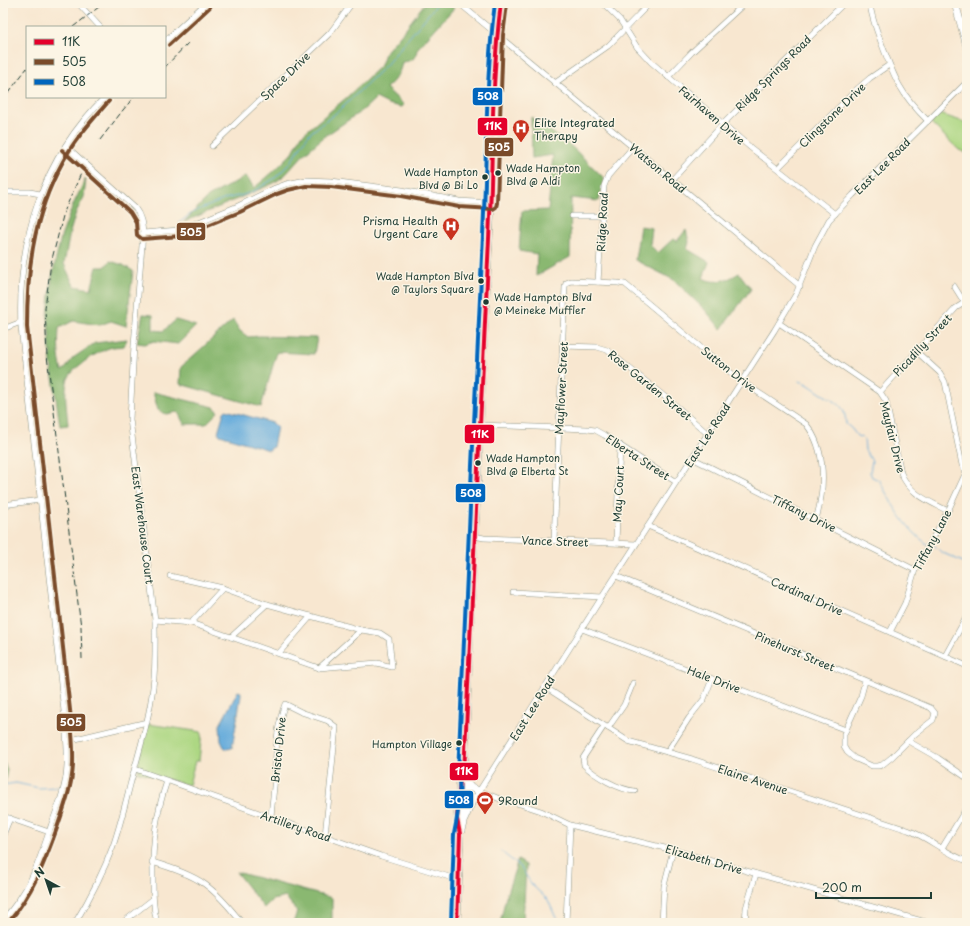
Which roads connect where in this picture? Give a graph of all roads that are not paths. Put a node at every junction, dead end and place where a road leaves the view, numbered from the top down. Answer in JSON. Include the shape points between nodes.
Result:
{"nodes":[{"id":1,"x":78,"y":3,"type":"edge"},
{"id":2,"x":206,"y":3,"type":"edge"},
{"id":3,"x":352,"y":3,"type":"edge"},
{"id":4,"x":459,"y":3,"type":"edge"},
{"id":5,"x":501,"y":3,"type":"edge"},
{"id":6,"x":603,"y":3,"type":"edge"},
{"id":7,"x":650,"y":3,"type":"edge"},
{"id":8,"x":745,"y":3,"type":"edge"},
{"id":9,"x":844,"y":3,"type":"edge"},
{"id":10,"x":870,"y":3,"type":"edge"},
{"id":11,"x":956,"y":3,"type":"edge"},
{"id":12,"x":99,"y":26,"type":"edge"},
{"id":13,"x":626,"y":28,"type":"junction"},
{"id":14,"x":497,"y":36,"type":"junction"},
{"id":15,"x":166,"y":40,"type":"edge"},
{"id":16,"x":967,"y":46,"type":"edge"},
{"id":17,"x":889,"y":65,"type":"junction"},
{"id":18,"x":668,"y":77,"type":"junction"},
{"id":19,"x":967,"y":82,"type":"edge"},
{"id":20,"x":555,"y":83,"type":"junction"},
{"id":21,"x":104,"y":98,"type":"edge"},
{"id":22,"x":928,"y":121,"type":"junction"},
{"id":23,"x":722,"y":124,"type":"junction"},
{"id":24,"x":66,"y":146,"type":"junction"},
{"id":25,"x":212,"y":146,"type":"dead end"},
{"id":26,"x":633,"y":147,"type":"junction"},
{"id":27,"x":778,"y":168,"type":"junction"},
{"id":28,"x":672,"y":180,"type":"junction"},
{"id":29,"x":3,"y":192,"type":"edge"},
{"id":30,"x":40,"y":194,"type":"junction"},
{"id":31,"x":491,"y":203,"type":"junction"},
{"id":32,"x":835,"y":214,"type":"junction"},
{"id":33,"x":572,"y":216,"type":"dead end"},
{"id":34,"x":602,"y":216,"type":"junction"},
{"id":35,"x":143,"y":233,"type":"junction"},
{"id":36,"x":598,"y":282,"type":"junction"},
{"id":37,"x":566,"y":283,"type":"joint"},
{"id":38,"x":800,"y":286,"type":"junction"},
{"id":39,"x":954,"y":286,"type":"dead end"},
{"id":40,"x":966,"y":301,"type":"edge"},
{"id":41,"x":21,"y":322,"type":"junction"},
{"id":42,"x":779,"y":323,"type":"junction"},
{"id":43,"x":3,"y":329,"type":"edge"},
{"id":44,"x":563,"y":346,"type":"junction"},
{"id":45,"x":916,"y":351,"type":"junction"},
{"id":46,"x":741,"y":381,"type":"junction"},
{"id":47,"x":880,"y":392,"type":"junction"},
{"id":48,"x":480,"y":425,"type":"junction"},
{"id":49,"x":559,"y":428,"type":"junction"},
{"id":50,"x":708,"y":434,"type":"junction"},
{"id":51,"x":620,"y":445,"type":"junction"},
{"id":52,"x":692,"y":458,"type":"junction"},
{"id":53,"x":966,"y":470,"type":"edge"},
{"id":54,"x":676,"y":482,"type":"junction"},
{"id":55,"x":40,"y":500,"type":"junction"},
{"id":56,"x":3,"y":505,"type":"edge"},
{"id":57,"x":948,"y":511,"type":"junction"},
{"id":58,"x":816,"y":519,"type":"junction"},
{"id":59,"x":648,"y":526,"type":"junction"},
{"id":60,"x":474,"y":536,"type":"junction"},
{"id":61,"x":554,"y":541,"type":"junction"},
{"id":62,"x":616,"y":543,"type":"junction"},
{"id":63,"x":636,"y":544,"type":"junction"},
{"id":64,"x":915,"y":570,"type":"junction"},
{"id":65,"x":170,"y":576,"type":"dead end"},
{"id":66,"x":616,"y":576,"type":"junction"},
{"id":67,"x":223,"y":588,"type":"junction"},
{"id":68,"x":513,"y":592,"type":"dead end"},
{"id":69,"x":602,"y":597,"type":"junction"},
{"id":70,"x":268,"y":604,"type":"junction"},
{"id":71,"x":311,"y":616,"type":"junction"},
{"id":72,"x":967,"y":616,"type":"edge"},
{"id":73,"x":155,"y":620,"type":"junction"},
{"id":74,"x":191,"y":623,"type":"junction"},
{"id":75,"x":582,"y":629,"type":"junction"},
{"id":76,"x":361,"y":630,"type":"junction"},
{"id":77,"x":890,"y":632,"type":"junction"},
{"id":78,"x":231,"y":637,"type":"junction"},
{"id":79,"x":279,"y":653,"type":"junction"},
{"id":80,"x":945,"y":656,"type":"junction"},
{"id":81,"x":967,"y":666,"type":"edge"},
{"id":82,"x":319,"y":668,"type":"junction"},
{"id":83,"x":712,"y":678,"type":"junction"},
{"id":84,"x":865,"y":680,"type":"junction"},
{"id":85,"x":633,"y":683,"type":"dead end"},
{"id":86,"x":545,"y":687,"type":"junction"},
{"id":87,"x":147,"y":722,"type":"junction"},
{"id":88,"x":606,"y":727,"type":"junction"},
{"id":89,"x":846,"y":730,"type":"junction"},
{"id":90,"x":66,"y":741,"type":"junction"},
{"id":91,"x":908,"y":741,"type":"junction"},
{"id":92,"x":667,"y":752,"type":"junction"},
{"id":93,"x":135,"y":769,"type":"junction"},
{"id":94,"x":464,"y":774,"type":"junction"},
{"id":95,"x":967,"y":778,"type":"edge"},
{"id":96,"x":168,"y":781,"type":"junction"},
{"id":97,"x":466,"y":782,"type":"junction"},
{"id":98,"x":480,"y":791,"type":"junction"},
{"id":99,"x":635,"y":791,"type":"dead end"},
{"id":100,"x":462,"y":796,"type":"junction"},
{"id":101,"x":967,"y":807,"type":"edge"},
{"id":102,"x":3,"y":816,"type":"edge"},
{"id":103,"x":270,"y":817,"type":"junction"},
{"id":104,"x":10,"y":818,"type":"junction"},
{"id":105,"x":463,"y":823,"type":"junction"},
{"id":106,"x":570,"y":825,"type":"junction"},
{"id":107,"x":49,"y":832,"type":"junction"},
{"id":108,"x":3,"y":834,"type":"edge"},
{"id":109,"x":460,"y":834,"type":"junction"},
{"id":110,"x":325,"y":836,"type":"junction"},
{"id":111,"x":942,"y":848,"type":"junction"},
{"id":112,"x":673,"y":850,"type":"junction"},
{"id":113,"x":967,"y":861,"type":"edge"},
{"id":114,"x":152,"y":862,"type":"junction"},
{"id":115,"x":756,"y":874,"type":"junction"},
{"id":116,"x":459,"y":880,"type":"junction"},
{"id":117,"x":153,"y":899,"type":"junction"},
{"id":118,"x":3,"y":920,"type":"edge"},
{"id":119,"x":75,"y":923,"type":"edge"},
{"id":120,"x":122,"y":923,"type":"edge"},
{"id":121,"x":157,"y":923,"type":"edge"},
{"id":122,"x":242,"y":923,"type":"edge"},
{"id":123,"x":457,"y":923,"type":"edge"},
{"id":124,"x":566,"y":923,"type":"edge"},
{"id":125,"x":662,"y":923,"type":"edge"},
{"id":126,"x":745,"y":923,"type":"edge"},
{"id":127,"x":929,"y":923,"type":"edge"}],
"edges":[{"from":1,"to":12,"type":"street"},
{"from":2,"to":15,"type":"street"},
{"from":3,"to":25,"type":"street","name":"Space Drive","via":[[330,33]]},
{"from":4,"to":14,"type":"street","name":"Watson Road"},
{"from":5,"to":14,"type":"main road"},
{"from":6,"to":13,"type":"street","name":"Fairhaven Drive"},
{"from":7,"to":13,"type":"street"},
{"from":8,"to":18,"type":"street"},
{"from":9,"to":23,"type":"street","name":"Ridge Springs Road"},
{"from":10,"to":17,"type":"street","via":[[874,24]]},
{"from":11,"to":16,"type":"main road"},
{"from":13,"to":18,"type":"street","name":"Fairhaven Drive","via":[[644,55]]},
{"from":13,"to":20,"type":"street","via":[[603,50]]},
{"from":14,"to":20,"type":"street","name":"Watson Road"},
{"from":14,"to":31,"type":"main road"},
{"from":17,"to":22,"type":"street","via":[[905,96]]},
{"from":17,"to":27,"type":"street","name":"Clingstone Drive","via":[[856,90]]},
{"from":18,"to":23,"type":"street","name":"Fairhaven Drive"},
{"from":19,"to":22,"type":"street","name":"East Lee Road"},
{"from":20,"to":26,"type":"street","name":"Watson Road"},
{"from":21,"to":24,"type":"street","via":[[84,120]]},
{"from":22,"to":32,"type":"street","name":"East Lee Road"},
{"from":23,"to":27,"type":"street","name":"Fairhaven Drive"},
{"from":23,"to":28,"type":"street","name":"Ridge Springs Road"},
{"from":24,"to":30,"type":"street"},
{"from":24,"to":35,"type":"street","name":"East Warehouse Court","via":[[135,208],[142,220]]},
{"from":26,"to":28,"type":"street","name":"Watson Road"},
{"from":26,"to":34,"type":"street","name":"Ridge Road","via":[[606,181]]},
{"from":27,"to":32,"type":"street","name":"Fairhaven Drive"},
{"from":28,"to":38,"type":"street","name":"Watson Road"},
{"from":29,"to":30,"type":"street"},
{"from":30,"to":41,"type":"street","via":[[23,258]]},
{"from":31,"to":35,"type":"street","via":[[459,201],[402,190],[331,181],[306,180],[275,188],[183,229]]},
{"from":31,"to":48,"type":"main road"},
{"from":32,"to":38,"type":"street","name":"East Lee Road","via":[[819,238]]},
{"from":33,"to":34,"type":"street"},
{"from":34,"to":36,"type":"street","name":"Ridge Road"},
{"from":35,"to":73,"type":"street","name":"East Warehouse Court","via":[[130,419]]},
{"from":36,"to":37,"type":"street","name":"Sutton Drive"},
{"from":36,"to":46,"type":"street","name":"Sutton Drive","via":[[629,287]]},
{"from":37,"to":44,"type":"street","name":"Mayflower Street"},
{"from":38,"to":42,"type":"street","name":"East Lee Road"},
{"from":39,"to":40,"type":"street"},
{"from":40,"to":45,"type":"street","name":"Picadilly Street","via":[[956,308]]},
{"from":41,"to":43,"type":"street"},
{"from":41,"to":55,"type":"street"},
{"from":42,"to":46,"type":"street","name":"East Lee Road"},
{"from":42,"to":47,"type":"street","name":"Mayfair Drive"},
{"from":44,"to":49,"type":"street","name":"Mayflower Street"},
{"from":44,"to":50,"type":"street","name":"Rose Garden Street","via":[[597,347],[607,350]]},
{"from":45,"to":47,"type":"street","name":"Picadilly Street"},
{"from":45,"to":53,"type":"street","via":[[940,373],[945,382],[962,465]]},
{"from":46,"to":50,"type":"street","name":"East Lee Road"},
{"from":46,"to":58,"type":"street","name":"Sutton Drive","via":[[801,420],[810,430],[818,450],[823,477],[822,497]]},
{"from":47,"to":57,"type":"street","name":"Mayfair Drive","via":[[886,402],[904,480],[918,495]]},
{"from":48,"to":49,"type":"street","name":"Elberta Street"},
{"from":48,"to":60,"type":"main road"},
{"from":49,"to":51,"type":"street","name":"Elberta Street","via":[[595,430]]},
{"from":49,"to":61,"type":"street","name":"Mayflower Street"},
{"from":50,"to":52,"type":"street","name":"East Lee Road"},
{"from":51,"to":54,"type":"street","name":"Elberta Street"},
{"from":51,"to":62,"type":"street","name":"May Court"},
{"from":52,"to":54,"type":"street","name":"East Lee Road"},
{"from":52,"to":58,"type":"street","name":"Tiffany Drive"},
{"from":53,"to":57,"type":"street","name":"Tiffany Lane"},
{"from":54,"to":59,"type":"street","name":"East Lee Road"},
{"from":55,"to":56,"type":"street"},
{"from":55,"to":90,"type":"street"},
{"from":57,"to":64,"type":"street","name":"Tiffany Lane"},
{"from":58,"to":64,"type":"street","name":"Tiffany Drive"},
{"from":59,"to":63,"type":"street","name":"East Lee Road"},
{"from":59,"to":77,"type":"street","name":"Cardinal Drive"},
{"from":60,"to":61,"type":"street","name":"Vance Street"},
{"from":60,"to":94,"type":"main road"},
{"from":61,"to":62,"type":"street","name":"Vance Street"},
{"from":62,"to":63,"type":"street","name":"Vance Street"},
{"from":63,"to":66,"type":"street","name":"East Lee Road"},
{"from":64,"to":77,"type":"street","name":"Tiffany Lane","via":[[905,603]]},
{"from":65,"to":67,"type":"street"},
{"from":66,"to":69,"type":"street","name":"East Lee Road"},
{"from":66,"to":84,"type":"street","name":"Pinehurst Street"},
{"from":67,"to":70,"type":"street"},
{"from":67,"to":74,"type":"street"},
{"from":68,"to":69,"type":"street"},
{"from":69,"to":75,"type":"street","name":"East Lee Road"},
{"from":70,"to":71,"type":"street"},
{"from":70,"to":78,"type":"street"},
{"from":71,"to":76,"type":"street"},
{"from":71,"to":79,"type":"street"},
{"from":72,"to":80,"type":"street"},
{"from":73,"to":74,"type":"street"},
{"from":73,"to":87,"type":"street","name":"East Warehouse Court","via":[[154,675]]},
{"from":74,"to":78,"type":"street"},
{"from":75,"to":83,"type":"street","name":"Hale Drive"},
{"from":75,"to":86,"type":"street","name":"East Lee Road"},
{"from":76,"to":82,"type":"street"},
{"from":76,"to":82,"type":"street","via":[[380,633],[389,639],[392,667],[377,663]]},
{"from":77,"to":80,"type":"street","name":"Cardinal Drive"},
{"from":78,"to":79,"type":"street"},
{"from":79,"to":82,"type":"street"},
{"from":80,"to":81,"type":"street","name":"Cardinal Drive"},
{"from":83,"to":89,"type":"street","name":"Hale Drive"},
{"from":83,"to":92,"type":"street","via":[[704,698]]},
{"from":84,"to":89,"type":"street"},
{"from":84,"to":91,"type":"street","name":"Pinehurst Street","via":[[933,710],[933,720]]},
{"from":85,"to":88,"type":"street","via":[[624,705]]},
{"from":86,"to":88,"type":"street","name":"Elaine Avenue"},
{"from":86,"to":98,"type":"street","name":"East Lee Road"},
{"from":87,"to":90,"type":"street"},
{"from":87,"to":93,"type":"street","name":"East Warehouse Court"},
{"from":88,"to":92,"type":"street","name":"Elaine Avenue","via":[[628,740]]},
{"from":88,"to":99,"type":"street","via":[[583,758],[584,765],[618,787]]},
{"from":89,"to":91,"type":"street","via":[[844,742],[848,752],[854,758],[874,766],[885,763]]},
{"from":90,"to":107,"type":"street","via":[[67,766],[64,788]]},
{"from":91,"to":95,"type":"street"},
{"from":92,"to":111,"type":"street","name":"Elaine Avenue","via":[[908,830]]},
{"from":93,"to":96,"type":"street","name":"Artillery Road"},
{"from":93,"to":119,"type":"street","name":"East Warehouse Court","via":[[113,845],[99,879]]},
{"from":94,"to":97,"type":"main road"},
{"from":94,"to":100,"type":"main road","via":[[460,778]]},
{"from":96,"to":103,"type":"street","name":"Artillery Road"},
{"from":96,"to":114,"type":"street","via":[[156,824]]},
{"from":97,"to":98,"type":"main road","via":[[471,788]]},
{"from":97,"to":100,"type":"main road"},
{"from":98,"to":100,"type":"street"},
{"from":98,"to":105,"type":"street","name":"East Lee Road"},
{"from":98,"to":106,"type":"street","name":"Elizabeth Drive","via":[[541,811]]},
{"from":100,"to":105,"type":"main road"},
{"from":100,"to":109,"type":"main road","via":[[457,822]]},
{"from":101,"to":111,"type":"street"},
{"from":102,"to":104,"type":"street"},
{"from":103,"to":110,"type":"street","name":"Artillery Road"},
{"from":103,"to":110,"type":"street","name":"Bristol Drive","via":[[277,738],[285,704],[328,721],[336,727]]},
{"from":104,"to":107,"type":"street"},
{"from":104,"to":108,"type":"street"},
{"from":105,"to":109,"type":"main road"},
{"from":106,"to":112,"type":"street","name":"Elizabeth Drive"},
{"from":106,"to":124,"type":"street"},
{"from":107,"to":118,"type":"street","via":[[31,880]]},
{"from":109,"to":116,"type":"main road"},
{"from":110,"to":116,"type":"street","name":"Artillery Road"},
{"from":111,"to":113,"type":"street","name":"Elaine Avenue"},
{"from":112,"to":115,"type":"street","name":"Elizabeth Drive"},
{"from":112,"to":125,"type":"street","via":[[664,886]]},
{"from":114,"to":117,"type":"street"},
{"from":114,"to":122,"type":"street","via":[[177,869],[200,880],[222,898]]},
{"from":115,"to":126,"type":"street","via":[[746,908]]},
{"from":115,"to":127,"type":"street","name":"Elizabeth Drive"},
{"from":116,"to":123,"type":"main road"},
{"from":117,"to":120,"type":"street"},
{"from":117,"to":121,"type":"street"}]}
